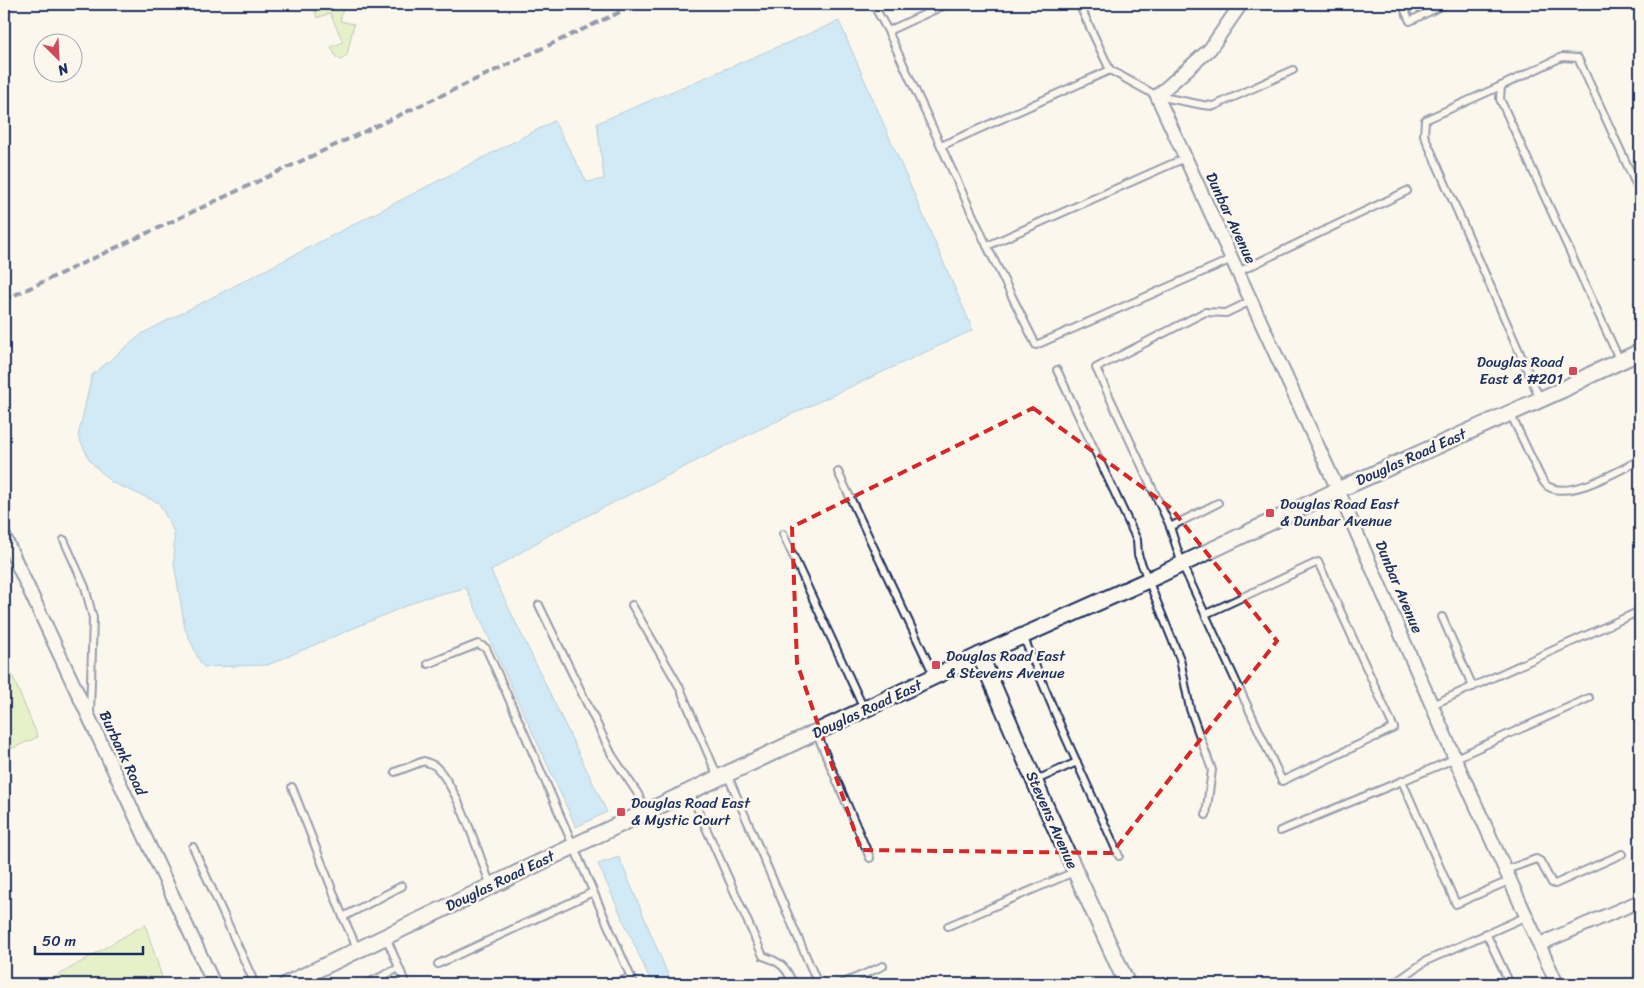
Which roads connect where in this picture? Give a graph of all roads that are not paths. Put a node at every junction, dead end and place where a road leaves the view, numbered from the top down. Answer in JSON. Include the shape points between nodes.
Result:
{"nodes":[{"id":1,"x":873,"y":4,"type":"edge"},
{"id":2,"x":946,"y":4,"type":"edge"},
{"id":3,"x":1078,"y":4,"type":"edge"},
{"id":4,"x":1241,"y":4,"type":"edge"},
{"id":5,"x":1402,"y":4,"type":"edge"},
{"id":6,"x":1445,"y":4,"type":"edge"},
{"id":7,"x":888,"y":31,"type":"junction"},
{"id":8,"x":1110,"y":70,"type":"junction"},
{"id":9,"x":1293,"y":70,"type":"dead end"},
{"id":10,"x":1501,"y":86,"type":"junction"},
{"id":11,"x":1157,"y":96,"type":"junction"},
{"id":12,"x":940,"y":146,"type":"junction"},
{"id":13,"x":1185,"y":158,"type":"junction"},
{"id":14,"x":1407,"y":191,"type":"dead end"},
{"id":15,"x":1640,"y":193,"type":"edge"},
{"id":16,"x":987,"y":246,"type":"junction"},
{"id":17,"x":1232,"y":259,"type":"junction"},
{"id":18,"x":1238,"y":272,"type":"junction"},
{"id":19,"x":1252,"y":301,"type":"junction"},
{"id":20,"x":1640,"y":352,"type":"edge"},
{"id":21,"x":1620,"y":361,"type":"junction"},
{"id":22,"x":1057,"y":370,"type":"dead end"},
{"id":23,"x":1540,"y":399,"type":"junction"},
{"id":24,"x":1510,"y":412,"type":"junction"},
{"id":25,"x":1640,"y":460,"type":"edge"},
{"id":26,"x":838,"y":472,"type":"dead end"},
{"id":27,"x":1338,"y":490,"type":"junction"},
{"id":28,"x":1218,"y":503,"type":"dead end"},
{"id":29,"x":1170,"y":527,"type":"junction"},
{"id":30,"x":784,"y":534,"type":"dead end"},
{"id":31,"x":4,"y":536,"type":"edge"},
{"id":32,"x":64,"y":540,"type":"dead end"},
{"id":33,"x":1182,"y":564,"type":"junction"},
{"id":34,"x":1148,"y":580,"type":"junction"},
{"id":35,"x":539,"y":605,"type":"dead end"},
{"id":36,"x":632,"y":605,"type":"dead end"},
{"id":37,"x":1640,"y":611,"type":"edge"},
{"id":38,"x":1206,"y":614,"type":"junction"},
{"id":39,"x":1442,"y":617,"type":"dead end"},
{"id":40,"x":1023,"y":636,"type":"junction"},
{"id":41,"x":980,"y":655,"type":"junction"},
{"id":42,"x":428,"y":664,"type":"dead end"},
{"id":43,"x":935,"y":676,"type":"junction"},
{"id":44,"x":1473,"y":687,"type":"junction"},
{"id":45,"x":1589,"y":698,"type":"dead end"},
{"id":46,"x":1432,"y":706,"type":"junction"},
{"id":47,"x":864,"y":710,"type":"junction"},
{"id":48,"x":90,"y":719,"type":"junction"},
{"id":49,"x":816,"y":732,"type":"junction"},
{"id":50,"x":1455,"y":758,"type":"junction"},
{"id":51,"x":1077,"y":762,"type":"junction"},
{"id":52,"x":395,"y":772,"type":"dead end"},
{"id":53,"x":723,"y":776,"type":"junction"},
{"id":54,"x":1034,"y":781,"type":"junction"},
{"id":55,"x":1402,"y":781,"type":"junction"},
{"id":56,"x":292,"y":788,"type":"dead end"},
{"id":57,"x":690,"y":792,"type":"junction"},
{"id":58,"x":646,"y":812,"type":"junction"},
{"id":59,"x":1206,"y":815,"type":"dead end"},
{"id":60,"x":1280,"y":831,"type":"dead end"},
{"id":61,"x":193,"y":847,"type":"dead end"},
{"id":62,"x":573,"y":847,"type":"junction"},
{"id":63,"x":1622,"y":854,"type":"dead end"},
{"id":64,"x":1119,"y":856,"type":"dead end"},
{"id":65,"x":870,"y":858,"type":"dead end"},
{"id":66,"x":1076,"y":872,"type":"junction"},
{"id":67,"x":1509,"y":875,"type":"junction"},
{"id":68,"x":402,"y":886,"type":"dead end"},
{"id":69,"x":492,"y":886,"type":"junction"},
{"id":70,"x":593,"y":892,"type":"junction"},
{"id":71,"x":1640,"y":901,"type":"edge"},
{"id":72,"x":1527,"y":916,"type":"junction"},
{"id":73,"x":342,"y":917,"type":"junction"},
{"id":74,"x":948,"y":926,"type":"dead end"},
{"id":75,"x":1486,"y":933,"type":"junction"},
{"id":76,"x":386,"y":936,"type":"junction"},
{"id":77,"x":1540,"y":944,"type":"junction"},
{"id":78,"x":358,"y":950,"type":"junction"},
{"id":79,"x":438,"y":964,"type":"dead end"},
{"id":80,"x":883,"y":966,"type":"dead end"},
{"id":81,"x":399,"y":968,"type":"junction"},
{"id":82,"x":631,"y":977,"type":"junction"},
{"id":83,"x":214,"y":984,"type":"edge"},
{"id":84,"x":255,"y":984,"type":"edge"},
{"id":85,"x":287,"y":984,"type":"edge"},
{"id":86,"x":366,"y":984,"type":"edge"},
{"id":87,"x":406,"y":984,"type":"edge"},
{"id":88,"x":614,"y":984,"type":"edge"},
{"id":89,"x":634,"y":984,"type":"edge"},
{"id":90,"x":793,"y":984,"type":"edge"},
{"id":91,"x":818,"y":984,"type":"edge"},
{"id":92,"x":841,"y":984,"type":"edge"},
{"id":93,"x":1127,"y":984,"type":"edge"},
{"id":94,"x":1393,"y":984,"type":"edge"},
{"id":95,"x":1510,"y":984,"type":"edge"},
{"id":96,"x":1557,"y":984,"type":"edge"}],
"edges":[{"from":1,"to":7,"type":"lane"},
{"from":2,"to":7,"type":"lane"},
{"from":3,"to":8,"type":"lane"},
{"from":4,"to":11,"type":"street","via":[[1210,49]]},
{"from":5,"to":6,"type":"lane","via":[[1410,20]]},
{"from":7,"to":12,"type":"lane"},
{"from":8,"to":11,"type":"lane"},
{"from":8,"to":12,"type":"lane"},
{"from":9,"to":11,"type":"lane","via":[[1214,106]]},
{"from":10,"to":15,"type":"lane","via":[[1562,57],[1578,58]]},
{"from":10,"to":21,"type":"lane","via":[[1500,99]]},
{"from":10,"to":23,"type":"lane","via":[[1425,120],[1424,135]]},
{"from":11,"to":13,"type":"street","name":"Dunbar Avenue"},
{"from":12,"to":16,"type":"lane"},
{"from":13,"to":16,"type":"lane"},
{"from":13,"to":17,"type":"street","name":"Dunbar Avenue"},
{"from":14,"to":18,"type":"lane"},
{"from":16,"to":17,"type":"lane","via":[[1036,344]]},
{"from":17,"to":18,"type":"street","name":"Dunbar Avenue"},
{"from":18,"to":19,"type":"street","name":"Dunbar Avenue"},
{"from":19,"to":27,"type":"street","name":"Dunbar Avenue"},
{"from":19,"to":29,"type":"lane","via":[[1226,313],[1205,312],[1096,368]]},
{"from":20,"to":21,"type":"street","name":"Douglas Road East"},
{"from":21,"to":23,"type":"street","name":"Douglas Road East"},
{"from":22,"to":34,"type":"lane","via":[[1138,540],[1138,555]]},
{"from":23,"to":24,"type":"street","name":"Douglas Road East"},
{"from":24,"to":25,"type":"lane","via":[[1541,478],[1549,487],[1566,490],[1584,487]]},
{"from":24,"to":27,"type":"street","name":"Douglas Road East"},
{"from":26,"to":43,"type":"lane"},
{"from":27,"to":33,"type":"street","name":"Douglas Road East"},
{"from":27,"to":46,"type":"street","name":"Dunbar Avenue"},
{"from":28,"to":29,"type":"lane"},
{"from":29,"to":33,"type":"lane"},
{"from":30,"to":47,"type":"lane"},
{"from":31,"to":48,"type":"street","name":"Burbank Road"},
{"from":32,"to":48,"type":"lane","via":[[85,587],[93,618]]},
{"from":33,"to":34,"type":"street","name":"Douglas Road East"},
{"from":33,"to":38,"type":"lane"},
{"from":34,"to":40,"type":"street","name":"Douglas Road East"},
{"from":34,"to":59,"type":"lane","via":[[1180,659],[1190,709],[1212,770]]},
{"from":35,"to":58,"type":"lane","via":[[612,755]]},
{"from":36,"to":53,"type":"lane","via":[[679,686]]},
{"from":37,"to":44,"type":"lane"},
{"from":38,"to":38,"type":"lane","via":[[1282,781],[1394,728],[1318,562]]},
{"from":39,"to":44,"type":"lane"},
{"from":40,"to":41,"type":"street","name":"Douglas Road East"},
{"from":40,"to":51,"type":"lane"},
{"from":41,"to":43,"type":"street","name":"Douglas Road East"},
{"from":41,"to":54,"type":"street","name":"Stevens Avenue"},
{"from":42,"to":62,"type":"lane","via":[[478,644],[486,648]]},
{"from":43,"to":47,"type":"street","name":"Douglas Road East"},
{"from":44,"to":46,"type":"lane"},
{"from":45,"to":50,"type":"lane"},
{"from":46,"to":50,"type":"street","name":"Dunbar Avenue"},
{"from":47,"to":49,"type":"street","name":"Douglas Road East"},
{"from":48,"to":83,"type":"street","name":"Burbank Road"},
{"from":49,"to":53,"type":"street","name":"Douglas Road East"},
{"from":49,"to":65,"type":"lane"},
{"from":50,"to":55,"type":"lane"},
{"from":50,"to":67,"type":"street","name":"Dunbar Avenue"},
{"from":51,"to":54,"type":"lane"},
{"from":51,"to":64,"type":"lane"},
{"from":52,"to":69,"type":"lane","via":[[424,761],[434,765],[445,778],[461,810]]},
{"from":53,"to":57,"type":"street","name":"Douglas Road East"},
{"from":53,"to":91,"type":"lane"},
{"from":54,"to":66,"type":"street","name":"Stevens Avenue"},
{"from":55,"to":60,"type":"lane"},
{"from":55,"to":67,"type":"lane","via":[[1456,904]]},
{"from":56,"to":73,"type":"lane"},
{"from":57,"to":58,"type":"street","name":"Douglas Road East"},
{"from":57,"to":90,"type":"lane","via":[[763,956],[779,961]]},
{"from":58,"to":62,"type":"street","name":"Douglas Road East"},
{"from":61,"to":84,"type":"lane"},
{"from":62,"to":69,"type":"street","name":"Douglas Road East"},
{"from":62,"to":70,"type":"lane"},
{"from":63,"to":67,"type":"lane","via":[[1555,884],[1536,859]]},
{"from":66,"to":74,"type":"lane"},
{"from":66,"to":93,"type":"street","name":"Stevens Avenue"},
{"from":67,"to":72,"type":"street","name":"Dunbar Avenue"},
{"from":68,"to":73,"type":"lane"},
{"from":69,"to":76,"type":"street","name":"Douglas Road East"},
{"from":70,"to":79,"type":"lane"},
{"from":70,"to":82,"type":"lane"},
{"from":71,"to":77,"type":"street"},
{"from":72,"to":75,"type":"lane"},
{"from":72,"to":77,"type":"street","name":"Dunbar Avenue"},
{"from":73,"to":78,"type":"lane"},
{"from":75,"to":94,"type":"lane","via":[[1426,961]]},
{"from":75,"to":95,"type":"lane"},
{"from":76,"to":78,"type":"street","name":"Douglas Road East"},
{"from":76,"to":81,"type":"lane"},
{"from":77,"to":96,"type":"street","name":"Dunbar Avenue"},
{"from":78,"to":85,"type":"street","name":"Douglas Road East"},
{"from":80,"to":92,"type":"lane"},
{"from":81,"to":86,"type":"lane"},
{"from":81,"to":87,"type":"lane"},
{"from":82,"to":88,"type":"lane"},
{"from":82,"to":89,"type":"lane"}]}
